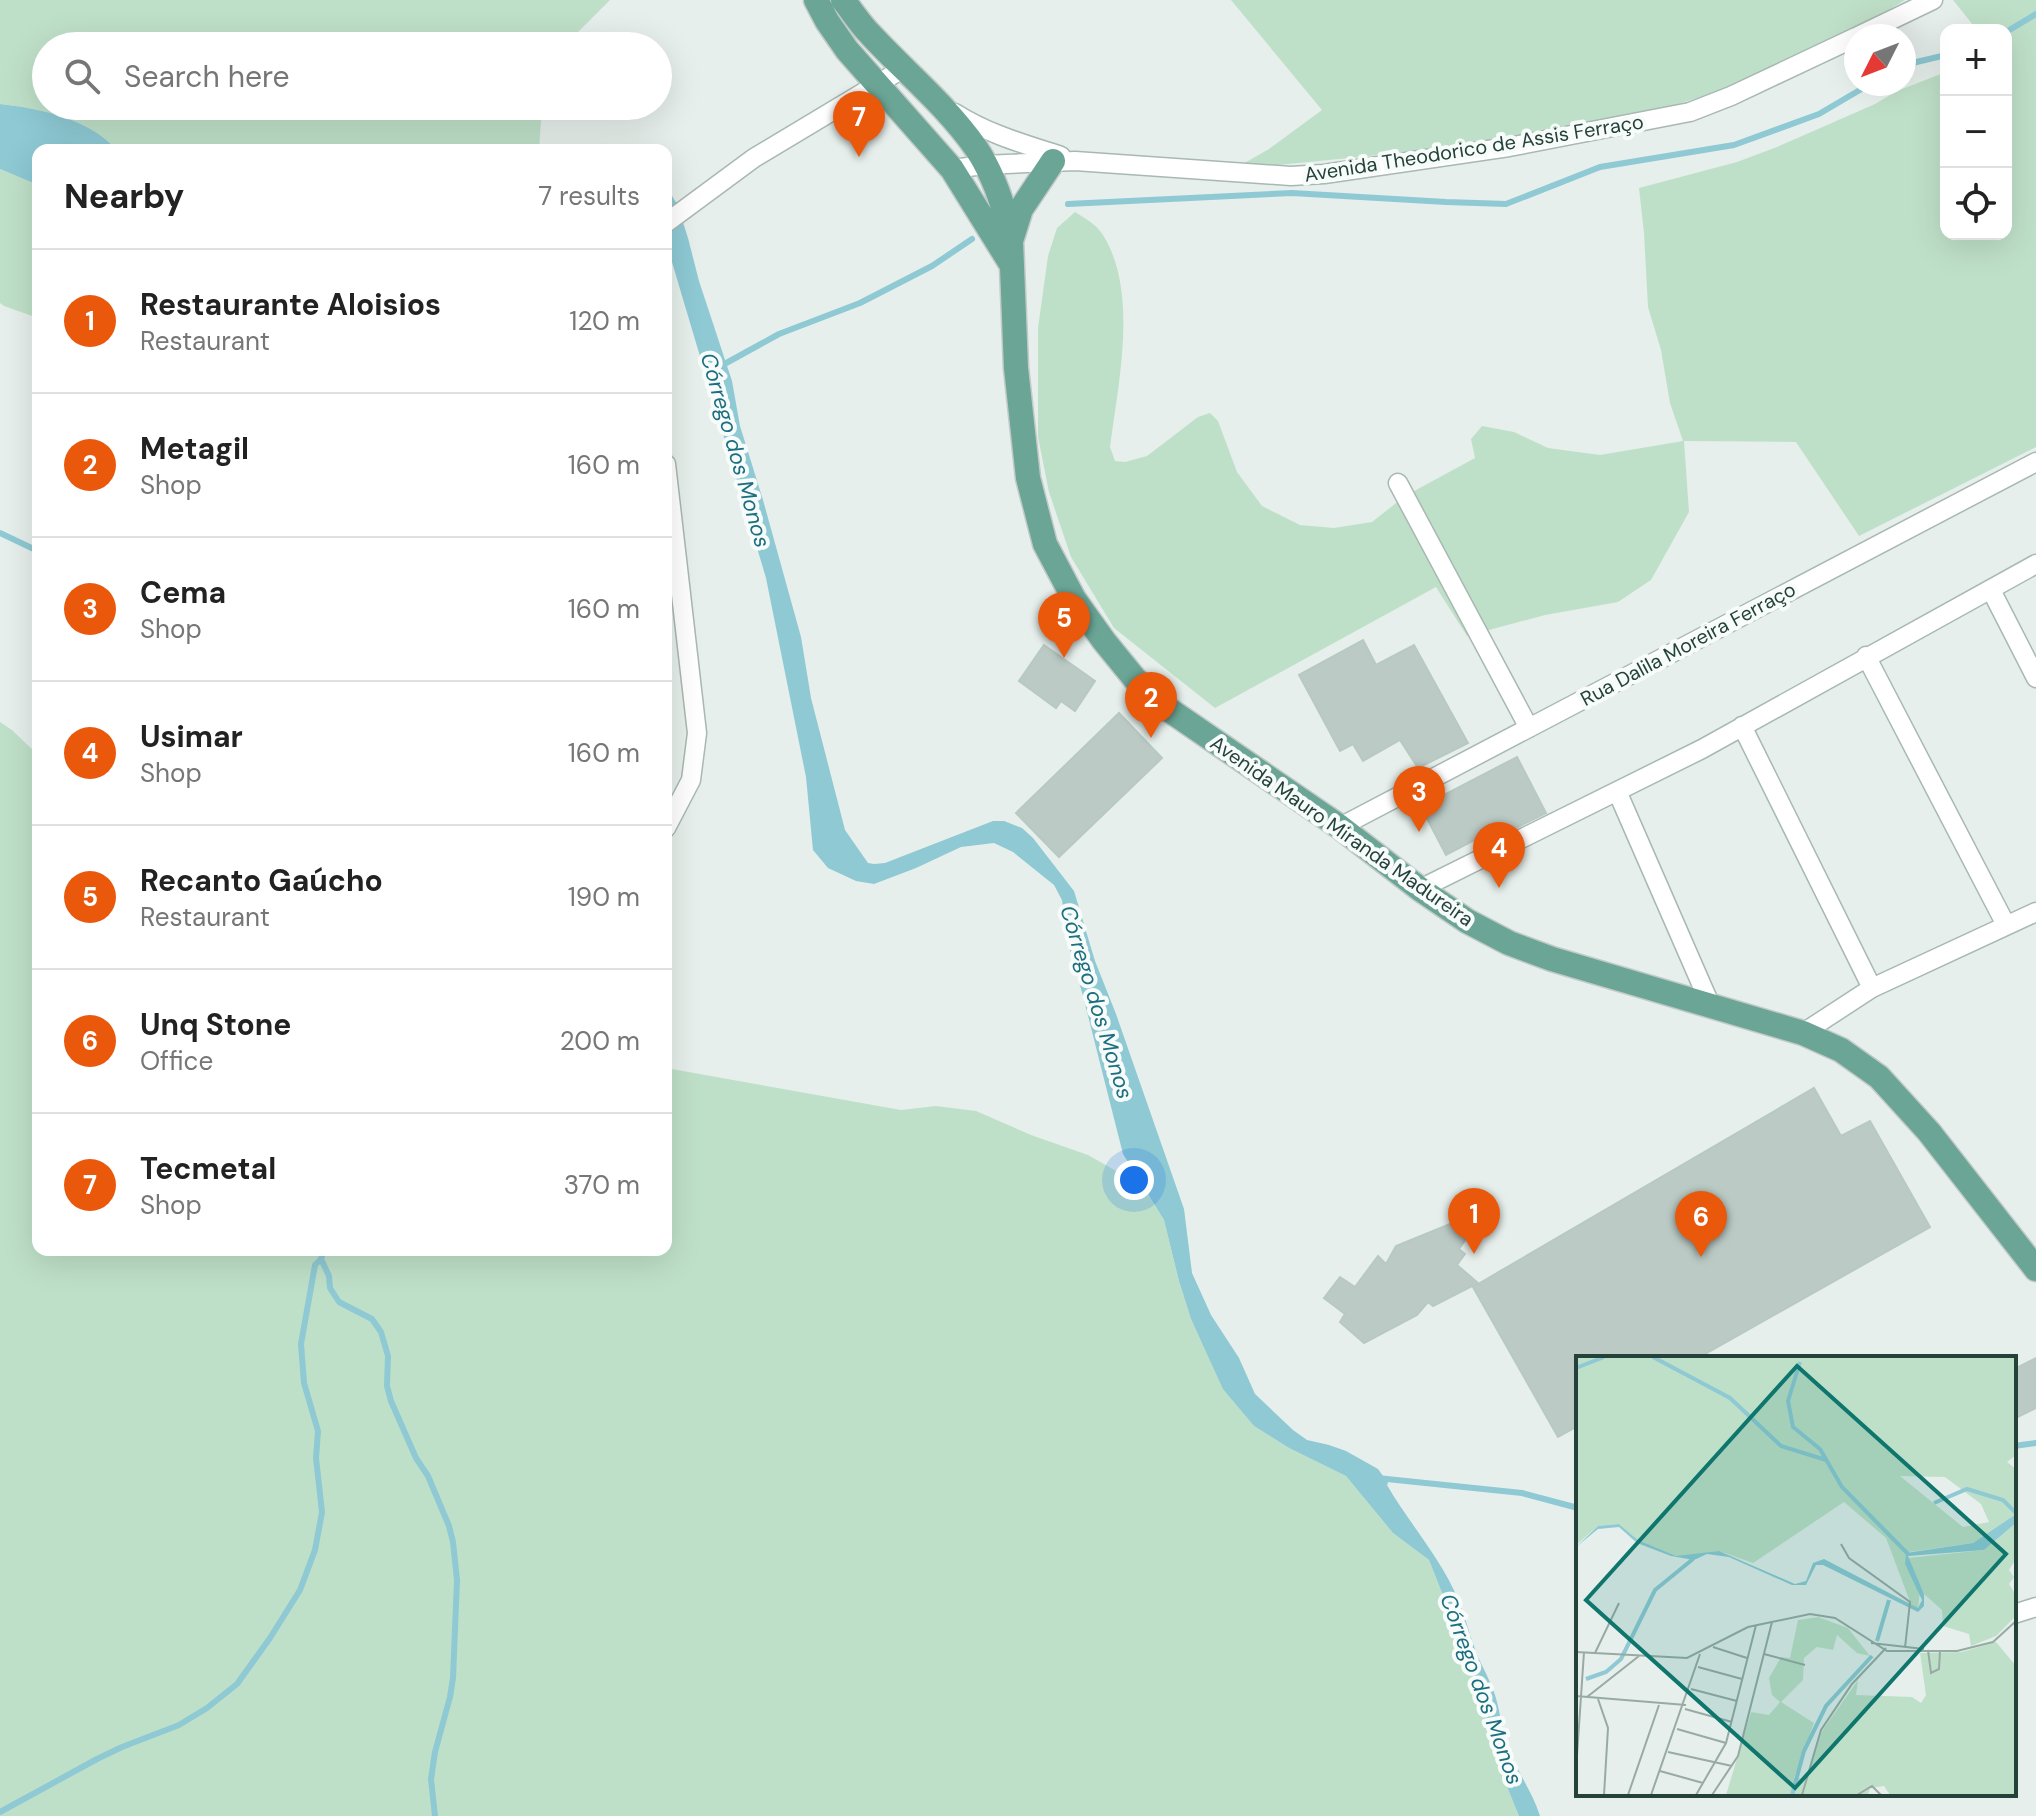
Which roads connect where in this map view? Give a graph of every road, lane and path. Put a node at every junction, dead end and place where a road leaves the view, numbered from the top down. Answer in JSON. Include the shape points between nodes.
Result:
{"nodes":[{"id":1,"x":816,"y":0,"type":"edge"},
{"id":2,"x":843,"y":0,"type":"edge"},
{"id":3,"x":1933,"y":0,"type":"edge"},
{"id":4,"x":1882,"y":24,"type":"edge"},
{"id":5,"x":1844,"y":42,"type":"edge"},
{"id":6,"x":904,"y":68,"type":"junction"},
{"id":7,"x":876,"y":84,"type":"junction"},
{"id":8,"x":937,"y":101,"type":"junction"},
{"id":9,"x":1064,"y":161,"type":"junction"},
{"id":10,"x":984,"y":165,"type":"junction"},
{"id":11,"x":952,"y":169,"type":"junction"},
{"id":12,"x":672,"y":218,"type":"edge"},
{"id":13,"x":1011,"y":241,"type":"junction"},
{"id":14,"x":1012,"y":266,"type":"junction"},
{"id":15,"x":2036,"y":462,"type":"edge"},
{"id":16,"x":1398,"y":483,"type":"dead end"},
{"id":17,"x":672,"y":516,"type":"edge"},
{"id":18,"x":2036,"y":564,"type":"edge"},
{"id":19,"x":1991,"y":590,"type":"junction"},
{"id":20,"x":1866,"y":656,"type":"junction"},
{"id":21,"x":2036,"y":678,"type":"edge"},
{"id":22,"x":1742,"y":726,"type":"junction"},
{"id":23,"x":1529,"y":728,"type":"junction"},
{"id":24,"x":1617,"y":791,"type":"junction"},
{"id":25,"x":672,"y":816,"type":"edge"},
{"id":26,"x":1340,"y":827,"type":"junction"},
{"id":27,"x":1420,"y":889,"type":"junction"},
{"id":28,"x":2036,"y":912,"type":"edge"},
{"id":29,"x":2006,"y":925,"type":"junction"},
{"id":30,"x":1872,"y":988,"type":"junction"},
{"id":31,"x":1710,"y":1004,"type":"junction"},
{"id":32,"x":1803,"y":1033,"type":"junction"},
{"id":33,"x":2036,"y":1269,"type":"edge"},
{"id":34,"x":2036,"y":1607,"type":"edge"},
{"id":35,"x":2016,"y":1613,"type":"edge"}],
"edges":[{"from":1,"to":7,"type":"main road"},
{"from":2,"to":6,"type":"main road","name":"Avenida Mauro Miranda Madureira"},
{"from":3,"to":4,"type":"street","name":"Avenida Theodorico de Assis Ferraço"},
{"from":5,"to":9,"type":"street","name":"Avenida Theodorico de Assis Ferraço","via":[[1690,112],[1509,147],[1291,176]]},
{"from":6,"to":7,"type":"street"},
{"from":6,"to":8,"type":"main road","name":"Avenida Mauro Miranda Madureira"},
{"from":7,"to":11,"type":"main road"},
{"from":7,"to":12,"type":"street","via":[[754,158]]},
{"from":8,"to":9,"type":"street","name":"Avenida Theodorico de Assis Ferraço","via":[[972,124]]},
{"from":8,"to":10,"type":"main road","name":"Avenida Mauro Miranda Madureira"},
{"from":9,"to":10,"type":"street","name":"Avenida Theodorico de Assis Ferraço"},
{"from":9,"to":13,"type":"main road","via":[[1021,209]]},
{"from":10,"to":11,"type":"street","name":"Avenida Theodorico de Assis Ferraço"},
{"from":10,"to":13,"type":"main road","name":"Avenida Mauro Miranda Madureira"},
{"from":11,"to":14,"type":"main road"},
{"from":13,"to":14,"type":"main road","name":"Avenida Mauro Miranda Madureira"},
{"from":14,"to":26,"type":"main road","name":"Avenida Mauro Miranda Madureira","via":[[1028,478],[1045,544],[1074,599],[1135,679],[1165,707]]},
{"from":15,"to":23,"type":"street","name":"Rua Dalila Moreira Ferraço"},
{"from":16,"to":23,"type":"street"},
{"from":17,"to":25,"type":"street","via":[[697,733],[691,780]]},
{"from":18,"to":19,"type":"street"},
{"from":19,"to":20,"type":"street"},
{"from":19,"to":21,"type":"street"},
{"from":20,"to":22,"type":"street"},
{"from":20,"to":29,"type":"street"},
{"from":22,"to":24,"type":"street"},
{"from":22,"to":30,"type":"street"},
{"from":23,"to":26,"type":"street","name":"Rua Dalila Moreira Ferraço"},
{"from":24,"to":27,"type":"street"},
{"from":24,"to":31,"type":"street"},
{"from":26,"to":27,"type":"main road","name":"Avenida Mauro Miranda Madureira"},
{"from":27,"to":31,"type":"main road","name":"Avenida Mauro Miranda Madureira","via":[[1509,943]]},
{"from":28,"to":29,"type":"street"},
{"from":29,"to":30,"type":"street"},
{"from":30,"to":32,"type":"street"},
{"from":31,"to":32,"type":"main road","name":"Avenida Mauro Miranda Madureira"},
{"from":32,"to":33,"type":"main road","name":"Avenida Mauro Miranda Madureira","via":[[1841,1050],[1879,1077]]},
{"from":34,"to":35,"type":"street"}]}
